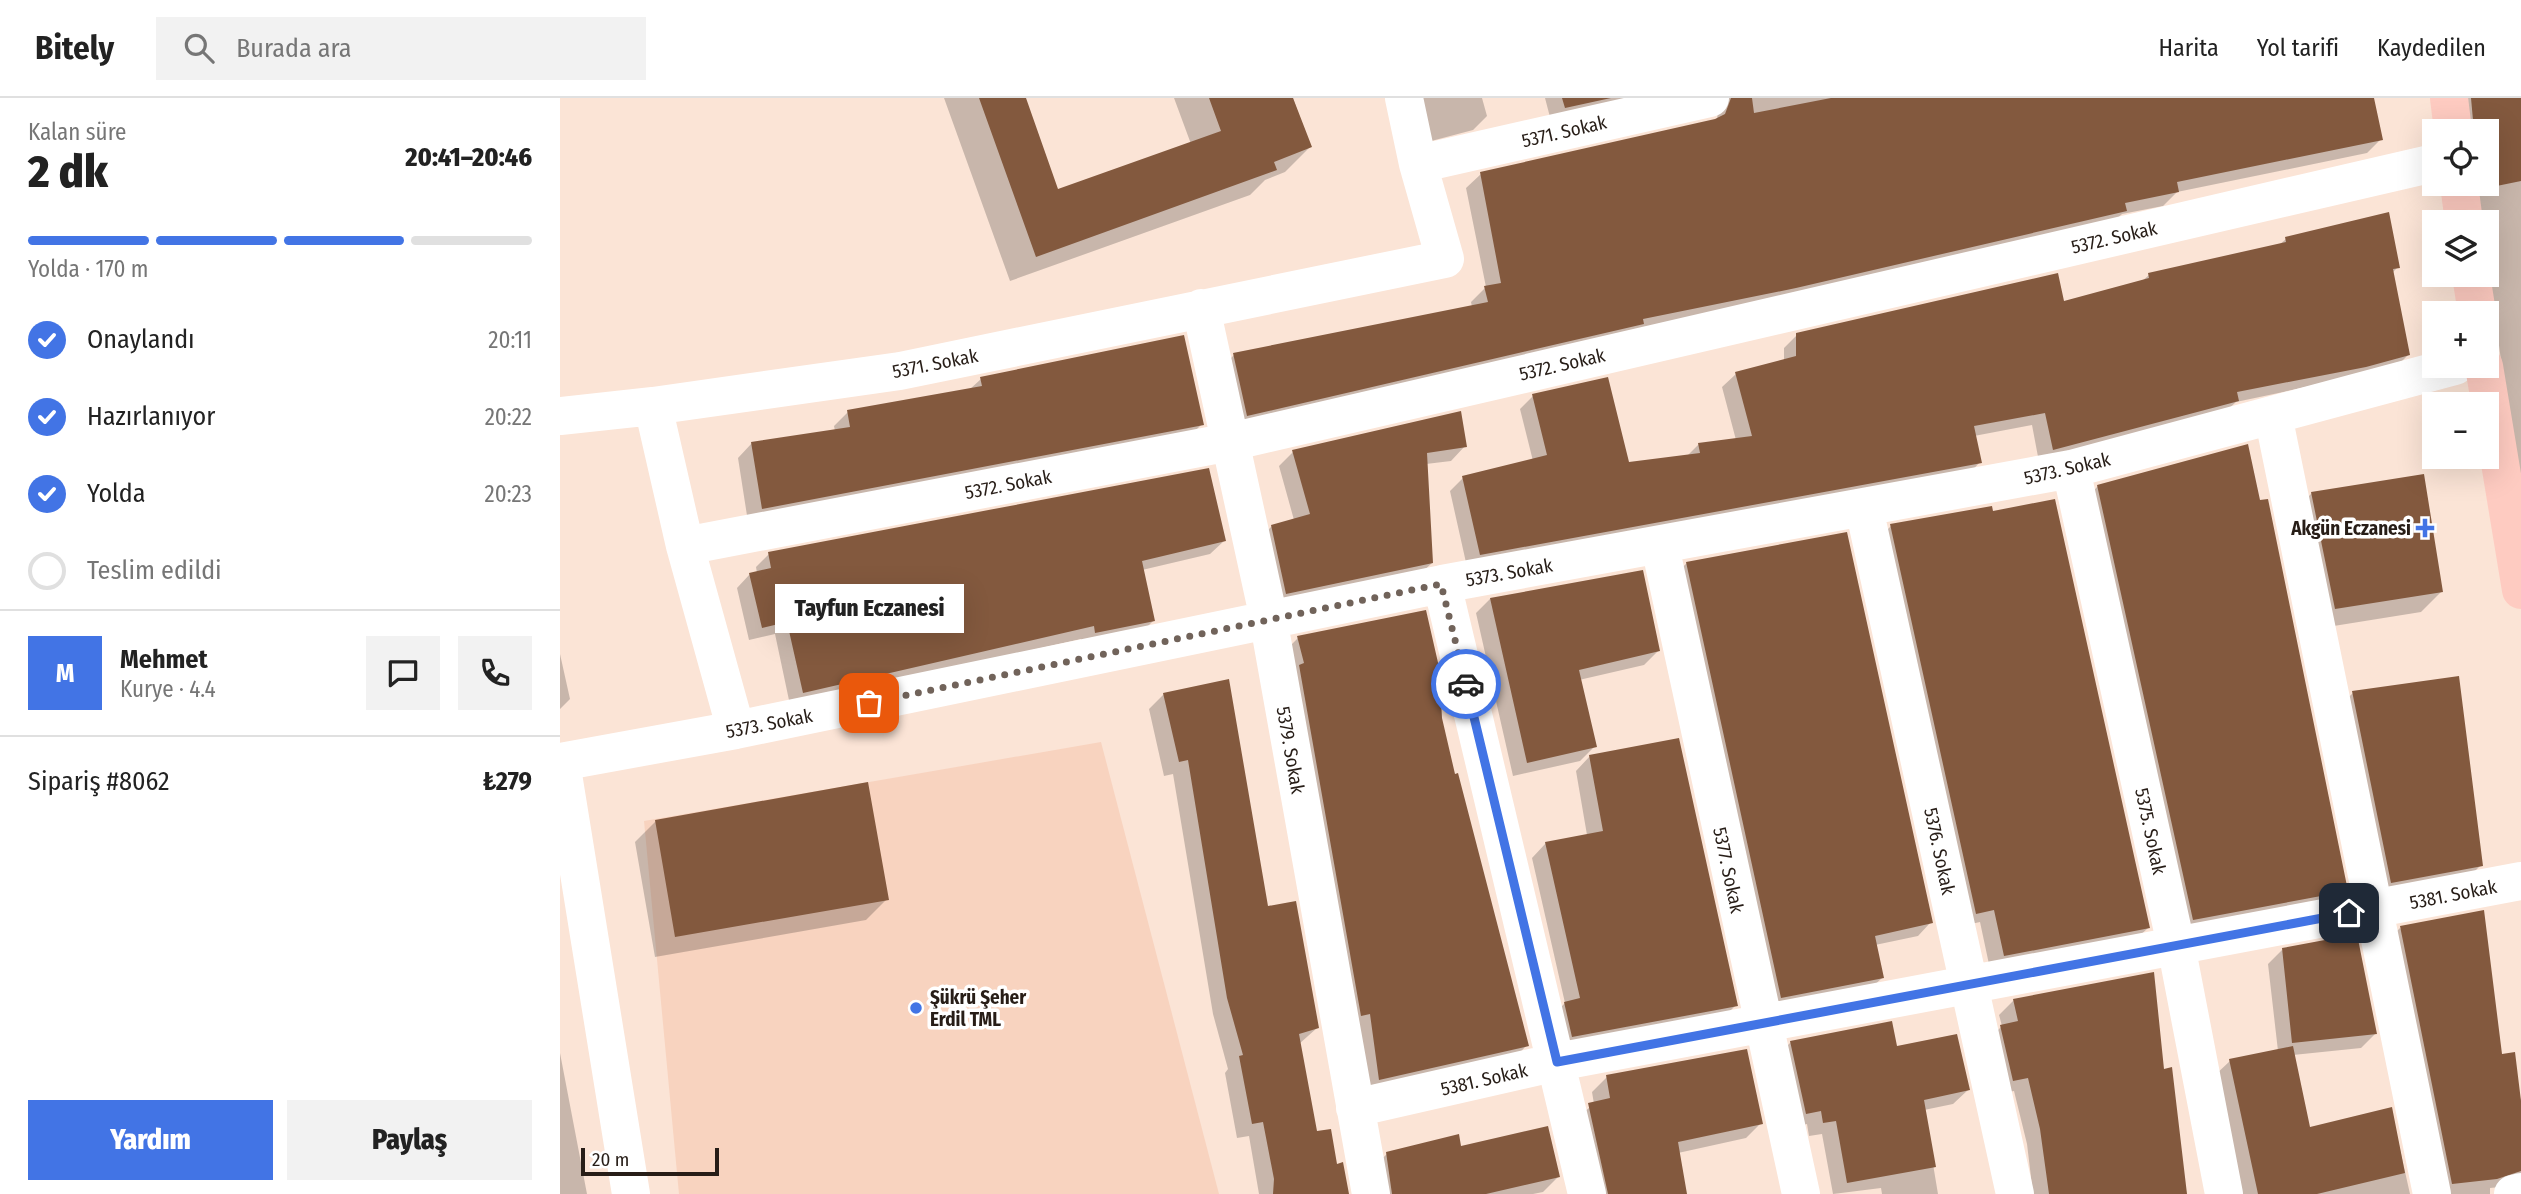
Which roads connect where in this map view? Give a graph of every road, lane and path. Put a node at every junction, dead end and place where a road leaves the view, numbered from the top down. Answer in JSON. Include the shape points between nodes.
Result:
{"nodes":[{"id":1,"x":1404,"y":98,"type":"edge"},
{"id":2,"x":1710,"y":98,"type":"edge"},
{"id":3,"x":2449,"y":98,"type":"edge"},
{"id":4,"x":2452,"y":119,"type":"edge"},
{"id":5,"x":1418,"y":164,"type":"junction"},
{"id":6,"x":2422,"y":166,"type":"edge"},
{"id":7,"x":1201,"y":307,"type":"junction"},
{"id":8,"x":2422,"y":375,"type":"edge"},
{"id":9,"x":2487,"y":378,"type":"edge"},
{"id":10,"x":653,"y":406,"type":"junction"},
{"id":11,"x":2273,"y":415,"type":"junction"},
{"id":12,"x":560,"y":416,"type":"edge"},
{"id":13,"x":1230,"y":442,"type":"junction"},
{"id":14,"x":2071,"y":469,"type":"junction"},
{"id":15,"x":1864,"y":509,"type":"junction"},
{"id":16,"x":2516,"y":519,"type":"edge"},
{"id":17,"x":685,"y":546,"type":"junction"},
{"id":18,"x":1660,"y":546,"type":"junction"},
{"id":19,"x":1441,"y":584,"type":"junction"},
{"id":20,"x":2521,"y":590,"type":"edge"},
{"id":21,"x":1268,"y":621,"type":"junction"},
{"id":22,"x":736,"y":730,"type":"junction"},
{"id":23,"x":560,"y":762,"type":"edge"},
{"id":24,"x":2521,"y":881,"type":"edge"},
{"id":25,"x":2374,"y":909,"type":"junction"},
{"id":26,"x":2176,"y":945,"type":"junction"},
{"id":27,"x":1970,"y":985,"type":"junction"},
{"id":28,"x":1762,"y":1025,"type":"junction"},
{"id":29,"x":1557,"y":1062,"type":"junction"},
{"id":30,"x":1355,"y":1108,"type":"junction"},
{"id":31,"x":2521,"y":1192,"type":"edge"},
{"id":32,"x":631,"y":1194,"type":"edge"},
{"id":33,"x":1371,"y":1194,"type":"edge"},
{"id":34,"x":1587,"y":1194,"type":"edge"},
{"id":35,"x":1801,"y":1194,"type":"edge"},
{"id":36,"x":2015,"y":1194,"type":"edge"},
{"id":37,"x":2224,"y":1194,"type":"edge"},
{"id":38,"x":2432,"y":1194,"type":"edge"},
{"id":39,"x":2513,"y":1194,"type":"edge"}],
"edges":[{"from":1,"to":5,"type":"street","name":"5371. Sokak"},
{"from":2,"to":5,"type":"street","name":"5371. Sokak"},
{"from":3,"to":4,"type":"main road"},
{"from":5,"to":7,"type":"street","name":"5371. Sokak","via":[[1445,259]]},
{"from":6,"to":13,"type":"street","name":"5372. Sokak"},
{"from":7,"to":10,"type":"street","name":"5371. Sokak","via":[[900,371]]},
{"from":7,"to":13,"type":"street","name":"5379. Sokak"},
{"from":8,"to":11,"type":"street","name":"5373. Sokak"},
{"from":9,"to":16,"type":"main road"},
{"from":10,"to":12,"type":"street","name":"5371. Sokak"},
{"from":10,"to":17,"type":"street"},
{"from":11,"to":14,"type":"street","name":"5373. Sokak"},
{"from":11,"to":25,"type":"street"},
{"from":13,"to":17,"type":"street","name":"5372. Sokak"},
{"from":13,"to":21,"type":"street","name":"5379. Sokak"},
{"from":14,"to":15,"type":"street","name":"5373. Sokak"},
{"from":14,"to":26,"type":"street","name":"5375. Sokak"},
{"from":15,"to":18,"type":"street","name":"5373. Sokak"},
{"from":15,"to":27,"type":"street","name":"5376. Sokak"},
{"from":16,"to":20,"type":"main road"},
{"from":17,"to":22,"type":"street"},
{"from":18,"to":19,"type":"street","name":"5373. Sokak"},
{"from":18,"to":28,"type":"street","name":"5377. Sokak"},
{"from":19,"to":21,"type":"street","name":"5373. Sokak"},
{"from":19,"to":29,"type":"street"},
{"from":21,"to":22,"type":"street","name":"5373. Sokak"},
{"from":21,"to":30,"type":"street","name":"5379. Sokak"},
{"from":22,"to":23,"type":"street","name":"5373. Sokak"},
{"from":23,"to":32,"type":"street"},
{"from":24,"to":25,"type":"street","name":"5381. Sokak"},
{"from":25,"to":26,"type":"street","name":"5381. Sokak"},
{"from":25,"to":38,"type":"street"},
{"from":26,"to":27,"type":"street","name":"5381. Sokak"},
{"from":26,"to":37,"type":"street","name":"5375. Sokak"},
{"from":27,"to":28,"type":"street","name":"5381. Sokak"},
{"from":27,"to":36,"type":"street","name":"5376. Sokak"},
{"from":28,"to":29,"type":"street","name":"5381. Sokak"},
{"from":28,"to":35,"type":"street","name":"5377. Sokak"},
{"from":29,"to":30,"type":"street","name":"5381. Sokak"},
{"from":29,"to":34,"type":"street"},
{"from":30,"to":33,"type":"street","name":"5379. Sokak"},
{"from":31,"to":39,"type":"street"}]}
